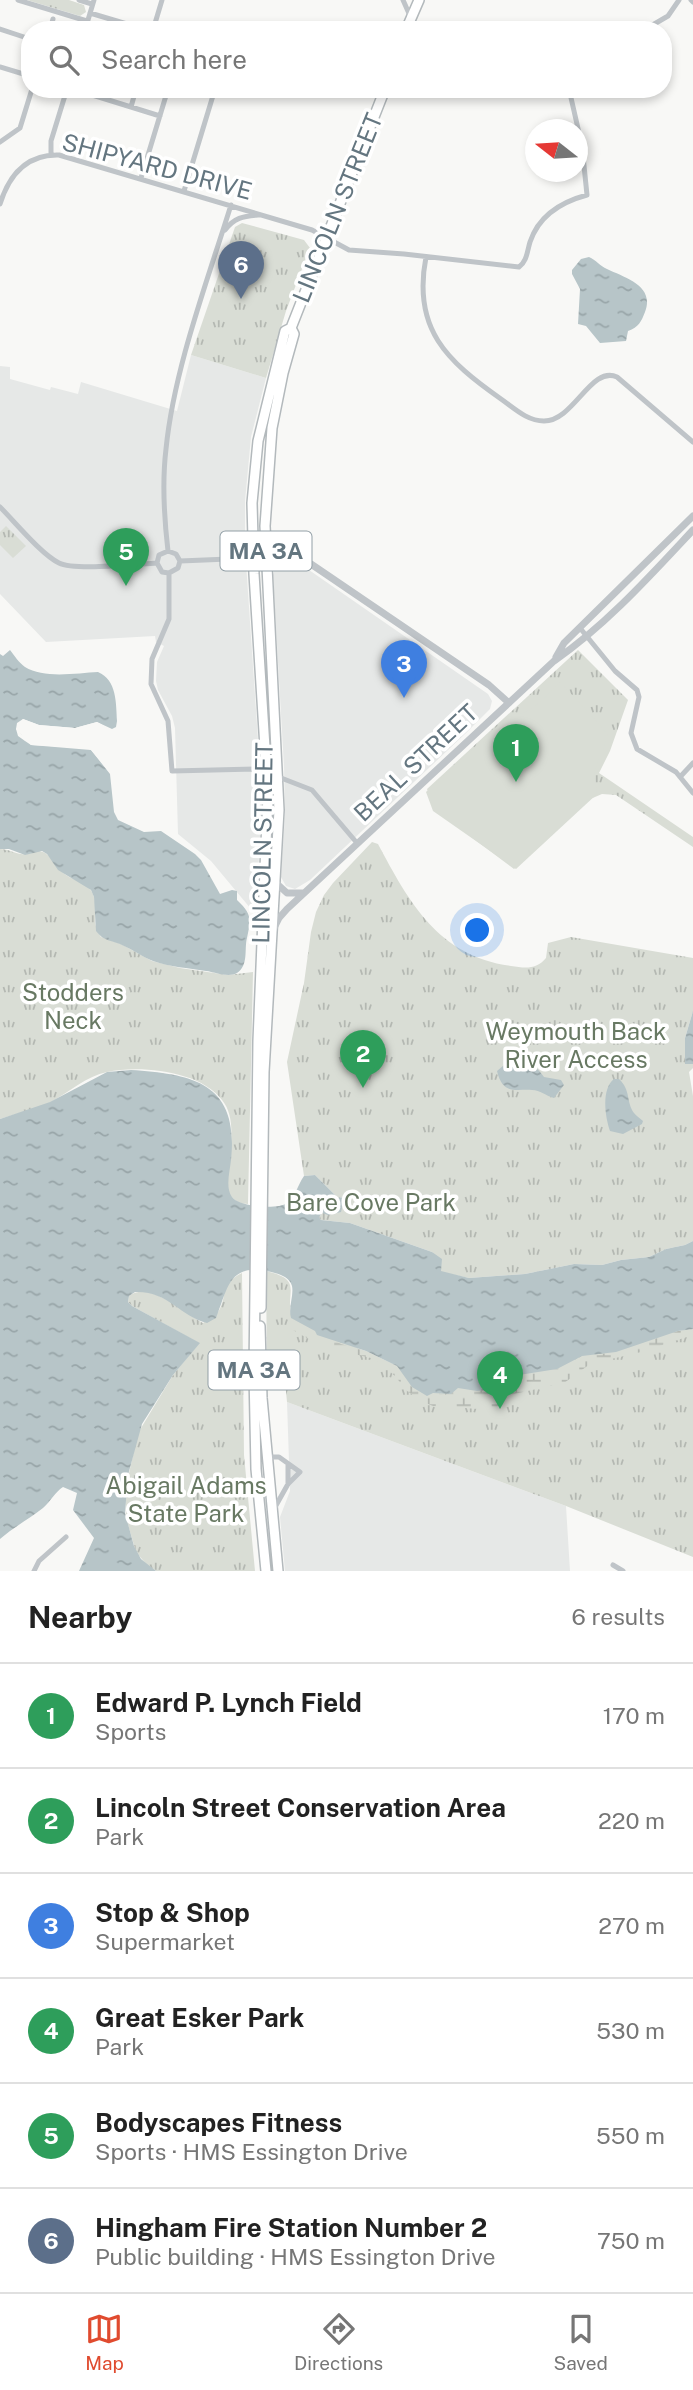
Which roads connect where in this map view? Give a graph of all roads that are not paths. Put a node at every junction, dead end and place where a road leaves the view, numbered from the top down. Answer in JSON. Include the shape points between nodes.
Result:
{"nodes":[{"id":1,"x":18,"y":0,"type":"edge"},
{"id":2,"x":79,"y":0,"type":"edge"},
{"id":3,"x":162,"y":0,"type":"edge"},
{"id":4,"x":402,"y":0,"type":"edge"},
{"id":5,"x":419,"y":0,"type":"edge"},
{"id":6,"x":679,"y":0,"type":"edge"},
{"id":7,"x":93,"y":2,"type":"edge"},
{"id":8,"x":90,"y":13,"type":"junction"},
{"id":9,"x":411,"y":18,"type":"junction"},
{"id":10,"x":87,"y":21,"type":"joint"},
{"id":11,"x":117,"y":21,"type":"edge"},
{"id":12,"x":156,"y":21,"type":"edge"},
{"id":13,"x":410,"y":21,"type":"edge"},
{"id":14,"x":659,"y":21,"type":"edge"},
{"id":15,"x":0,"y":29,"type":"edge"},
{"id":16,"x":21,"y":35,"type":"edge"},
{"id":17,"x":0,"y":67,"type":"edge"},
{"id":18,"x":21,"y":73,"type":"edge"},
{"id":19,"x":29,"y":98,"type":"edge"},
{"id":20,"x":64,"y":98,"type":"edge"},
{"id":21,"x":102,"y":98,"type":"edge"},
{"id":22,"x":134,"y":98,"type":"edge"},
{"id":23,"x":165,"y":98,"type":"edge"},
{"id":24,"x":212,"y":98,"type":"edge"},
{"id":25,"x":381,"y":98,"type":"edge"},
{"id":26,"x":571,"y":98,"type":"edge"},
{"id":27,"x":131,"y":107,"type":"junction"},
{"id":28,"x":160,"y":116,"type":"junction"},
{"id":29,"x":0,"y":142,"type":"edge"},
{"id":30,"x":51,"y":155,"type":"junction"},
{"id":31,"x":141,"y":178,"type":"junction"},
{"id":32,"x":184,"y":191,"type":"junction"},
{"id":33,"x":0,"y":204,"type":"edge"},
{"id":34,"x":231,"y":205,"type":"junction"},
{"id":35,"x":261,"y":214,"type":"junction"},
{"id":36,"x":223,"y":233,"type":"junction"},
{"id":37,"x":325,"y":239,"type":"junction"},
{"id":38,"x":426,"y":257,"type":"junction"},
{"id":39,"x":290,"y":328,"type":"junction"},
{"id":40,"x":693,"y":442,"type":"edge"},
{"id":41,"x":0,"y":507,"type":"edge"},
{"id":42,"x":693,"y":516,"type":"edge"},
{"id":43,"x":691,"y":527,"type":"edge"},
{"id":44,"x":167,"y":551,"type":"junction"},
{"id":45,"x":266,"y":557,"type":"junction"},
{"id":46,"x":253,"y":558,"type":"junction"},
{"id":47,"x":180,"y":561,"type":"junction"},
{"id":48,"x":157,"y":563,"type":"junction"},
{"id":49,"x":169,"y":573,"type":"junction"},
{"id":50,"x":580,"y":628,"type":"junction"},
{"id":51,"x":587,"y":635,"type":"junction"},
{"id":52,"x":554,"y":661,"type":"junction"},
{"id":53,"x":509,"y":703,"type":"junction"},
{"id":54,"x":693,"y":763,"type":"edge"},
{"id":55,"x":267,"y":773,"type":"junction"},
{"id":56,"x":279,"y":777,"type":"junction"},
{"id":57,"x":680,"y":777,"type":"junction"},
{"id":58,"x":693,"y":793,"type":"edge"},
{"id":59,"x":357,"y":844,"type":"junction"},
{"id":60,"x":276,"y":883,"type":"junction"},
{"id":61,"x":304,"y":893,"type":"junction"},
{"id":62,"x":271,"y":934,"type":"junction"},
{"id":63,"x":258,"y":1199,"type":"junction"},
{"id":64,"x":258,"y":1279,"type":"junction"},
{"id":65,"x":268,"y":1456,"type":"junction"},
{"id":66,"x":256,"y":1459,"type":"junction"},
{"id":67,"x":288,"y":1464,"type":"junction"},
{"id":68,"x":288,"y":1484,"type":"junction"},
{"id":69,"x":273,"y":1512,"type":"junction"},
{"id":70,"x":66,"y":1537,"type":"dead end"},
{"id":71,"x":613,"y":1565,"type":"dead end"},
{"id":72,"x":34,"y":1571,"type":"edge"},
{"id":73,"x":266,"y":1571,"type":"edge"},
{"id":74,"x":278,"y":1571,"type":"edge"},
{"id":75,"x":623,"y":1571,"type":"edge"}],
"edges":[{"from":1,"to":10,"type":"street"},
{"from":2,"to":7,"type":"street"},
{"from":3,"to":12,"type":"street"},
{"from":4,"to":9,"type":"street"},
{"from":5,"to":9,"type":"main road"},
{"from":6,"to":14,"type":"street"},
{"from":7,"to":8,"type":"street"},
{"from":8,"to":10,"type":"street"},
{"from":8,"to":11,"type":"street"},
{"from":9,"to":13,"type":"main road"},
{"from":15,"to":16,"type":"street"},
{"from":17,"to":18,"type":"street"},
{"from":19,"to":29,"type":"street","via":[[20,128]]},
{"from":20,"to":30,"type":"street"},
{"from":21,"to":27,"type":"street"},
{"from":22,"to":27,"type":"street"},
{"from":23,"to":28,"type":"street"},
{"from":24,"to":32,"type":"street"},
{"from":25,"to":37,"type":"main road","name":"LINCOLN STREET","number":"MA 3A"},
{"from":26,"to":38,"type":"street","name":"SHIPYARD DRIVE","via":[[587,195],[564,202],[543,219],[519,267]]},
{"from":27,"to":28,"type":"street"},
{"from":28,"to":31,"type":"street"},
{"from":30,"to":31,"type":"street","name":"SHIPYARD DRIVE"},
{"from":30,"to":33,"type":"street","name":"SHIPYARD DRIVE","via":[[18,169]]},
{"from":31,"to":32,"type":"street","name":"SHIPYARD DRIVE"},
{"from":32,"to":34,"type":"street","name":"SHIPYARD DRIVE"},
{"from":34,"to":35,"type":"street","name":"SHIPYARD DRIVE"},
{"from":34,"to":36,"type":"street"},
{"from":35,"to":36,"type":"street","via":[[233,220]]},
{"from":35,"to":37,"type":"street","name":"SHIPYARD DRIVE","via":[[312,230]]},
{"from":36,"to":44,"type":"street","via":[[170,421],[164,471]]},
{"from":37,"to":38,"type":"street","name":"SHIPYARD DRIVE","via":[[349,250]]},
{"from":37,"to":39,"type":"main road","name":"LINCOLN STREET","number":"MA 3A"},
{"from":38,"to":40,"type":"street","via":[[424,302],[440,345],[464,372],[526,416],[553,420],[600,376],[609,374]]},
{"from":39,"to":45,"type":"main road","name":"LINCOLN STREET","number":"MA 3A","via":[[294,334],[269,454]]},
{"from":39,"to":46,"type":"main road","name":"LINCOLN STREET","number":"MA 3A","via":[[278,354],[258,441]]},
{"from":41,"to":48,"type":"street","via":[[55,561],[73,566]]},
{"from":42,"to":43,"type":"street","name":"BEAL STREET"},
{"from":43,"to":50,"type":"street","name":"BEAL STREET"},
{"from":43,"to":51,"type":"street","name":"BEAL STREET","via":[[647,578]]},
{"from":44,"to":47,"type":"street","via":[[177,554]]},
{"from":44,"to":48,"type":"street","via":[[159,555]]},
{"from":45,"to":46,"type":"street"},
{"from":45,"to":53,"type":"street","via":[[297,558],[311,564],[481,679]]},
{"from":45,"to":56,"type":"main road","name":"LINCOLN STREET","number":"MA 3A"},
{"from":46,"to":47,"type":"street"},
{"from":46,"to":55,"type":"main road","name":"LINCOLN STREET","number":"MA 3A"},
{"from":47,"to":49,"type":"street"},
{"from":48,"to":49,"type":"street","via":[[162,572]]},
{"from":49,"to":55,"type":"street","via":[[169,619],[152,659],[151,684],[168,721],[172,771],[255,769]]},
{"from":50,"to":51,"type":"street"},
{"from":50,"to":52,"type":"street","name":"BEAL STREET"},
{"from":51,"to":52,"type":"street","name":"BEAL STREET"},
{"from":51,"to":57,"type":"street","via":[[637,690],[631,733],[637,749]]},
{"from":52,"to":53,"type":"street","name":"BEAL STREET"},
{"from":53,"to":59,"type":"street","name":"BEAL STREET"},
{"from":54,"to":57,"type":"street"},
{"from":55,"to":56,"type":"street"},
{"from":55,"to":63,"type":"main road","name":"LINCOLN STREET","number":"MA 3A"},
{"from":56,"to":59,"type":"street","via":[[312,790]]},
{"from":56,"to":60,"type":"main road","name":"LINCOLN STREET","number":"MA 3A"},
{"from":57,"to":58,"type":"street"},
{"from":59,"to":61,"type":"street","name":"BEAL STREET"},
{"from":60,"to":61,"type":"street","via":[[287,893]]},
{"from":60,"to":62,"type":"main road","name":"LINCOLN STREET","number":"MA 3A"},
{"from":61,"to":62,"type":"street","name":"BEAL STREET","via":[[279,918]]},
{"from":62,"to":63,"type":"main road","name":"LINCOLN STREET","number":"MA 3A"},
{"from":63,"to":64,"type":"main road","name":"LINCOLN STREET","number":"MA 3A"},
{"from":64,"to":65,"type":"main road","number":"MA 3A"},
{"from":64,"to":66,"type":"main road","number":"MA 3A"},
{"from":65,"to":66,"type":"street"},
{"from":65,"to":67,"type":"street"},
{"from":65,"to":69,"type":"main road","number":"MA 3A"},
{"from":66,"to":73,"type":"main road","number":"MA 3A"},
{"from":67,"to":68,"type":"street"},
{"from":67,"to":68,"type":"street","via":[[300,1472]]},
{"from":68,"to":69,"type":"street"},
{"from":69,"to":74,"type":"main road","number":"MA 3A"},
{"from":70,"to":72,"type":"street"},
{"from":71,"to":75,"type":"street"}]}
